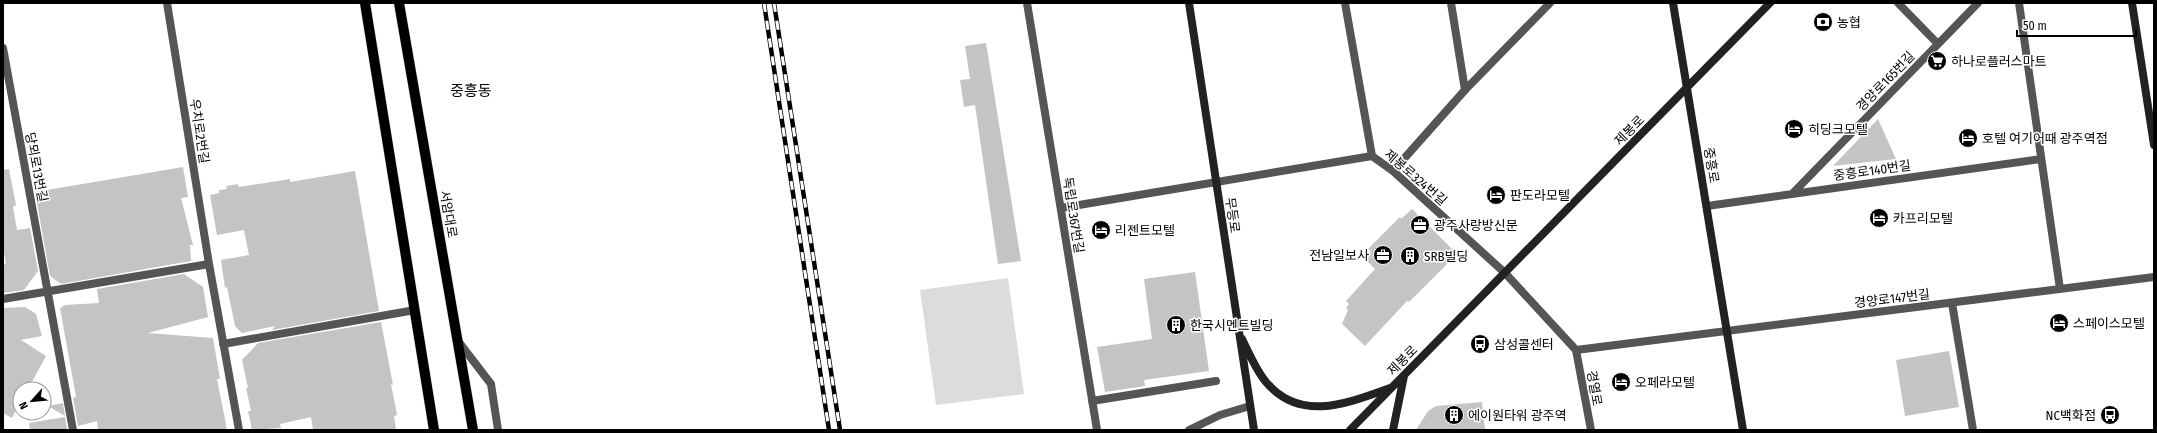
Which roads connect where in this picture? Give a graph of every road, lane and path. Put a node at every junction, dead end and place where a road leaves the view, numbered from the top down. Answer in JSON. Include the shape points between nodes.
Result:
{"nodes":[{"id":1,"x":167,"y":3,"type":"edge"},
{"id":2,"x":365,"y":3,"type":"edge"},
{"id":3,"x":399,"y":3,"type":"edge"},
{"id":4,"x":1027,"y":3,"type":"edge"},
{"id":5,"x":1189,"y":3,"type":"edge"},
{"id":6,"x":1345,"y":3,"type":"edge"},
{"id":7,"x":1451,"y":3,"type":"edge"},
{"id":8,"x":1550,"y":3,"type":"edge"},
{"id":9,"x":1673,"y":3,"type":"edge"},
{"id":10,"x":1770,"y":3,"type":"edge"},
{"id":11,"x":1898,"y":3,"type":"edge"},
{"id":12,"x":1978,"y":3,"type":"edge"},
{"id":13,"x":2019,"y":3,"type":"edge"},
{"id":14,"x":2132,"y":3,"type":"edge"},
{"id":15,"x":1938,"y":44,"type":"junction"},
{"id":16,"x":3,"y":48,"type":"edge"},
{"id":17,"x":1466,"y":90,"type":"junction"},
{"id":18,"x":1686,"y":90,"type":"junction"},
{"id":19,"x":2154,"y":145,"type":"edge"},
{"id":20,"x":1372,"y":156,"type":"junction"},
{"id":21,"x":2041,"y":159,"type":"junction"},
{"id":22,"x":1393,"y":171,"type":"junction"},
{"id":23,"x":1216,"y":183,"type":"junction"},
{"id":24,"x":1793,"y":193,"type":"junction"},
{"id":25,"x":1707,"y":206,"type":"junction"},
{"id":26,"x":1061,"y":208,"type":"junction"},
{"id":27,"x":209,"y":264,"type":"junction"},
{"id":28,"x":1505,"y":274,"type":"junction"},
{"id":29,"x":2154,"y":278,"type":"edge"},
{"id":30,"x":2060,"y":289,"type":"junction"},
{"id":31,"x":49,"y":290,"type":"junction"},
{"id":32,"x":3,"y":299,"type":"edge"},
{"id":33,"x":1952,"y":303,"type":"junction"},
{"id":34,"x":415,"y":310,"type":"junction"},
{"id":35,"x":1239,"y":331,"type":"junction"},
{"id":36,"x":1727,"y":331,"type":"junction"},
{"id":37,"x":458,"y":341,"type":"junction"},
{"id":38,"x":223,"y":344,"type":"junction"},
{"id":39,"x":1576,"y":350,"type":"junction"},
{"id":40,"x":1404,"y":376,"type":"junction"},
{"id":41,"x":1216,"y":381,"type":"dead end"},
{"id":42,"x":1393,"y":387,"type":"junction"},
{"id":43,"x":1092,"y":402,"type":"junction"},
{"id":44,"x":1250,"y":406,"type":"junction"},
{"id":45,"x":73,"y":430,"type":"edge"},
{"id":46,"x":239,"y":430,"type":"edge"},
{"id":47,"x":434,"y":430,"type":"edge"},
{"id":48,"x":474,"y":430,"type":"edge"},
{"id":49,"x":498,"y":430,"type":"edge"},
{"id":50,"x":1096,"y":430,"type":"edge"},
{"id":51,"x":1189,"y":430,"type":"edge"},
{"id":52,"x":1254,"y":430,"type":"edge"},
{"id":53,"x":1350,"y":430,"type":"edge"},
{"id":54,"x":1393,"y":430,"type":"edge"},
{"id":55,"x":1591,"y":430,"type":"edge"},
{"id":56,"x":1743,"y":430,"type":"edge"},
{"id":57,"x":1973,"y":430,"type":"edge"}],
"edges":[{"from":1,"to":27,"type":"street","name":"우치로2번길"},
{"from":2,"to":34,"type":"main road"},
{"from":3,"to":37,"type":"main road","name":"서암대로"},
{"from":4,"to":26,"type":"street","name":"독립로367번길"},
{"from":5,"to":23,"type":"street","name":"무등로"},
{"from":6,"to":20,"type":"street","name":"제봉로324번길"},
{"from":7,"to":17,"type":"street"},
{"from":8,"to":17,"type":"street"},
{"from":9,"to":18,"type":"street","name":"중흥로"},
{"from":10,"to":18,"type":"street","name":"제봉로"},
{"from":11,"to":15,"type":"street"},
{"from":12,"to":15,"type":"street","name":"경양로165번길"},
{"from":13,"to":21,"type":"street"},
{"from":14,"to":19,"type":"street"},
{"from":15,"to":24,"type":"street","name":"경양로165번길"},
{"from":16,"to":31,"type":"street","name":"당뫼로13번길"},
{"from":17,"to":22,"type":"street"},
{"from":18,"to":25,"type":"street","name":"중흥로"},
{"from":18,"to":28,"type":"street","name":"제봉로"},
{"from":20,"to":22,"type":"street","name":"제봉로324번길"},
{"from":20,"to":23,"type":"street"},
{"from":21,"to":24,"type":"street","name":"중흥로140번길"},
{"from":21,"to":30,"type":"street"},
{"from":22,"to":28,"type":"street","name":"제봉로324번길"},
{"from":23,"to":26,"type":"street"},
{"from":23,"to":35,"type":"street","name":"무등로"},
{"from":24,"to":25,"type":"street","name":"중흥로140번길"},
{"from":25,"to":36,"type":"street","name":"중흥로"},
{"from":26,"to":43,"type":"street","name":"독립로367번길"},
{"from":27,"to":31,"type":"street"},
{"from":27,"to":38,"type":"street","name":"우치로2번길"},
{"from":28,"to":39,"type":"street"},
{"from":28,"to":40,"type":"street","name":"제봉로"},
{"from":29,"to":30,"type":"street","name":"경양로147번길"},
{"from":30,"to":33,"type":"street","name":"경양로147번길"},
{"from":31,"to":32,"type":"street"},
{"from":31,"to":45,"type":"street","name":"당뫼로13번길"},
{"from":33,"to":36,"type":"street","name":"경양로147번길"},
{"from":33,"to":57,"type":"street"},
{"from":34,"to":38,"type":"street"},
{"from":34,"to":47,"type":"main road"},
{"from":35,"to":42,"type":"street","via":[[1265,381],[1277,394],[1292,402],[1331,407]]},
{"from":35,"to":44,"type":"street","name":"무등로"},
{"from":36,"to":39,"type":"street"},
{"from":36,"to":56,"type":"street","name":"중흥로"},
{"from":37,"to":48,"type":"main road","name":"서암대로"},
{"from":37,"to":49,"type":"street","via":[[491,384]]},
{"from":38,"to":46,"type":"street","name":"우치로2번길"},
{"from":39,"to":55,"type":"street","name":"경열로"},
{"from":40,"to":42,"type":"street","name":"제봉로"},
{"from":40,"to":54,"type":"street"},
{"from":41,"to":43,"type":"street"},
{"from":42,"to":53,"type":"street","name":"제봉로"},
{"from":43,"to":50,"type":"street","name":"독립로367번길"},
{"from":44,"to":51,"type":"street","via":[[1220,415]]},
{"from":44,"to":52,"type":"street","name":"무등로"}]}
